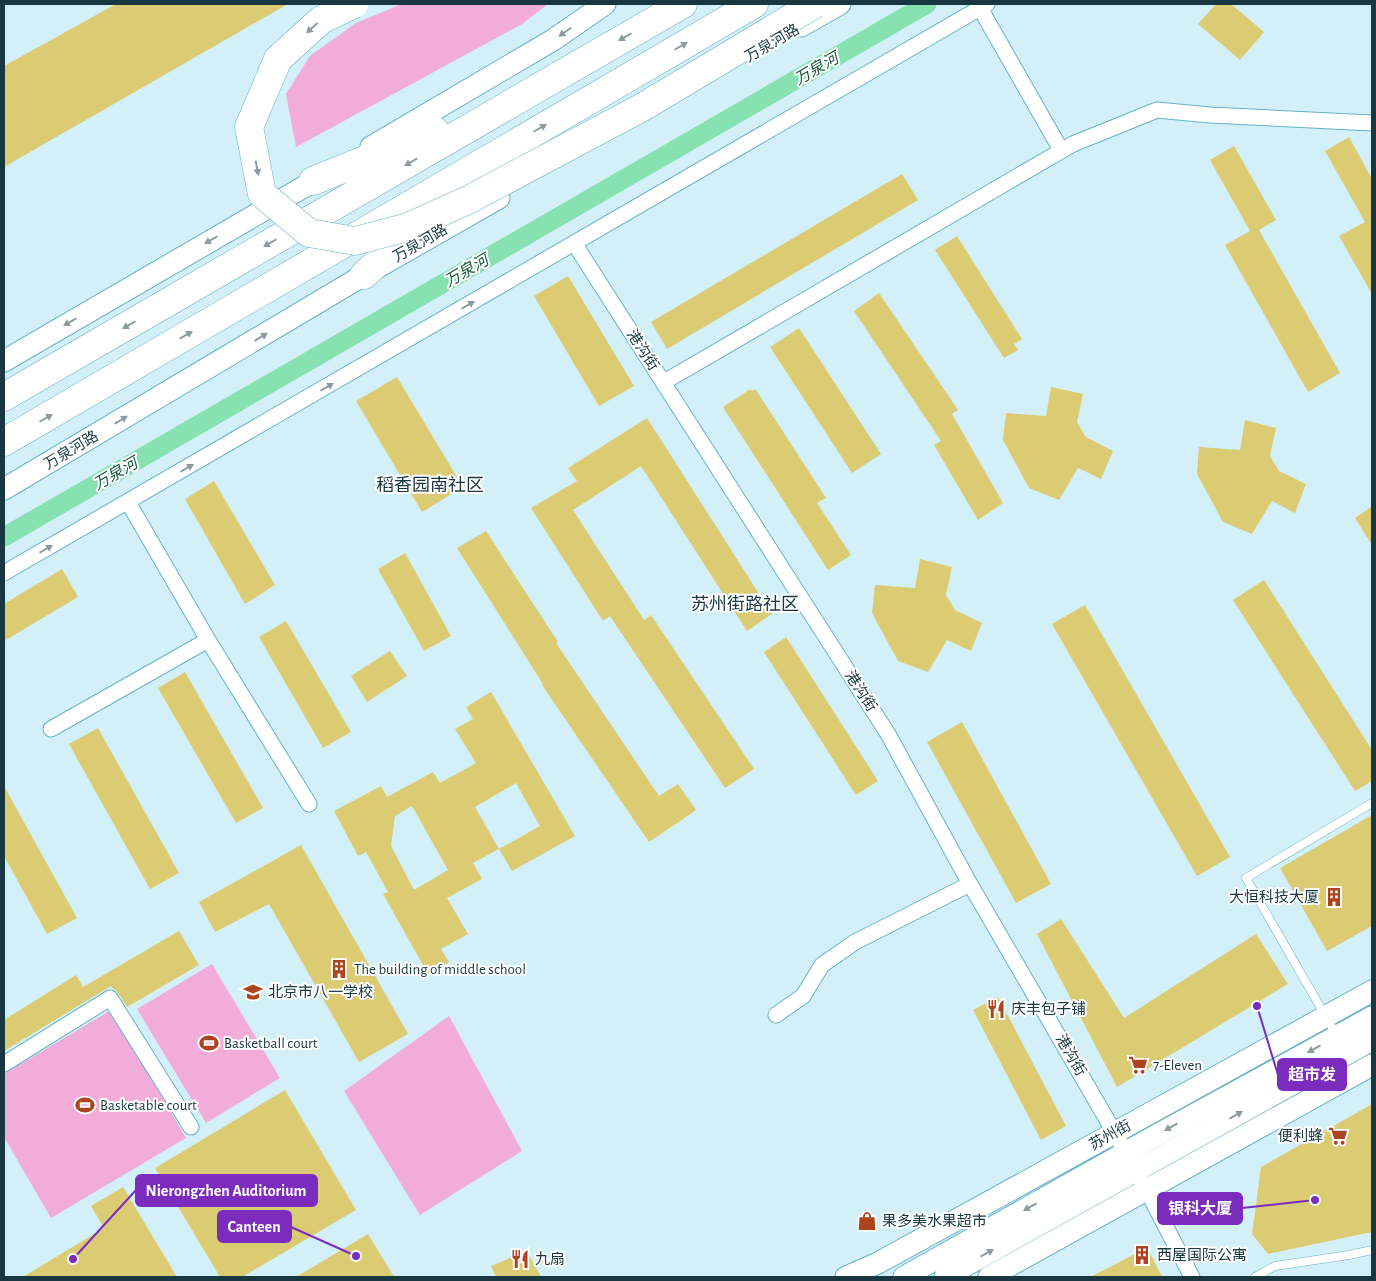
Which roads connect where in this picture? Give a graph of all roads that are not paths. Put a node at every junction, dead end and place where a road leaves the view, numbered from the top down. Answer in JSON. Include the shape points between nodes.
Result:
{"nodes":[{"id":1,"x":354,"y":4,"type":"edge"},
{"id":2,"x":605,"y":4,"type":"edge"},
{"id":3,"x":682,"y":4,"type":"edge"},
{"id":4,"x":754,"y":4,"type":"edge"},
{"id":5,"x":815,"y":4,"type":"edge"},
{"id":6,"x":840,"y":4,"type":"edge"},
{"id":7,"x":983,"y":6,"type":"edge"},
{"id":8,"x":528,"y":93,"type":"junction"},
{"id":9,"x":1372,"y":123,"type":"edge"},
{"id":10,"x":1061,"y":150,"type":"junction"},
{"id":11,"x":498,"y":152,"type":"junction"},
{"id":12,"x":313,"y":181,"type":"junction"},
{"id":13,"x":574,"y":243,"type":"junction"},
{"id":14,"x":364,"y":275,"type":"junction"},
{"id":15,"x":4,"y":361,"type":"edge"},
{"id":16,"x":664,"y":382,"type":"junction"},
{"id":17,"x":4,"y":397,"type":"edge"},
{"id":18,"x":4,"y":442,"type":"edge"},
{"id":19,"x":4,"y":489,"type":"edge"},
{"id":20,"x":128,"y":502,"type":"junction"},
{"id":21,"x":4,"y":574,"type":"edge"},
{"id":22,"x":208,"y":640,"type":"junction"},
{"id":23,"x":50,"y":729,"type":"dead end"},
{"id":24,"x":1372,"y":803,"type":"edge"},
{"id":25,"x":308,"y":804,"type":"dead end"},
{"id":26,"x":970,"y":884,"type":"junction"},
{"id":27,"x":1372,"y":991,"type":"edge"},
{"id":28,"x":776,"y":1015,"type":"dead end"},
{"id":29,"x":1326,"y":1016,"type":"junction"},
{"id":30,"x":1372,"y":1017,"type":"edge"},
{"id":31,"x":1337,"y":1036,"type":"junction"},
{"id":32,"x":1372,"y":1040,"type":"edge"},
{"id":33,"x":4,"y":1064,"type":"edge"},
{"id":34,"x":1372,"y":1065,"type":"edge"},
{"id":35,"x":191,"y":1127,"type":"dead end"},
{"id":36,"x":1115,"y":1132,"type":"junction"},
{"id":37,"x":1131,"y":1161,"type":"junction"},
{"id":38,"x":1147,"y":1190,"type":"junction"},
{"id":39,"x":1372,"y":1250,"type":"edge"},
{"id":40,"x":846,"y":1277,"type":"edge"},
{"id":41,"x":904,"y":1277,"type":"edge"},
{"id":42,"x":944,"y":1277,"type":"edge"},
{"id":43,"x":989,"y":1277,"type":"edge"},
{"id":44,"x":1192,"y":1277,"type":"edge"},
{"id":45,"x":1255,"y":1277,"type":"edge"}],
"edges":[{"from":1,"to":5,"type":"highway","one_way":true,"bridge":true,"via":[[321,20],[278,59],[248,127],[262,194],[309,233],[355,241],[408,227],[468,200],[641,108]]},
{"from":2,"to":12,"type":"street","one_way":true,"via":[[553,40]]},
{"from":3,"to":8,"type":"highway","one_way":true},
{"from":11,"to":4,"type":"highway","one_way":true},
{"from":6,"to":14,"type":"street","name":"万泉河路"},
{"from":7,"to":10,"type":"street"},
{"from":7,"to":13,"type":"street"},
{"from":8,"to":12,"type":"highway"},
{"from":8,"to":17,"type":"highway","one_way":true},
{"from":9,"to":10,"type":"street","via":[[1157,110]]},
{"from":10,"to":16,"type":"street"},
{"from":11,"to":14,"type":"highway"},
{"from":18,"to":11,"type":"highway","one_way":true},
{"from":12,"to":15,"type":"street","one_way":true},
{"from":13,"to":16,"type":"street","name":"港沟街"},
{"from":20,"to":13,"type":"street","one_way":true},
{"from":19,"to":14,"type":"street","name":"万泉河路","one_way":true},
{"from":16,"to":26,"type":"street","name":"港沟街","via":[[888,734]]},
{"from":21,"to":20,"type":"street","one_way":true},
{"from":20,"to":22,"type":"street"},
{"from":22,"to":23,"type":"street"},
{"from":22,"to":25,"type":"street"},
{"from":24,"to":29,"type":"lane","via":[[1246,878]]},
{"from":26,"to":28,"type":"street","via":[[855,942],[822,965],[803,996]]},
{"from":26,"to":36,"type":"street","name":"港沟街"},
{"from":27,"to":29,"type":"street","name":"苏州街"},
{"from":29,"to":31,"type":"lane"},
{"from":29,"to":36,"type":"street","name":"苏州街"},
{"from":30,"to":31,"type":"street","name":"苏州街"},
{"from":31,"to":37,"type":"street","name":"苏州街","one_way":true},
{"from":37,"to":32,"type":"street","name":"苏州街","one_way":true},
{"from":33,"to":35,"type":"street","via":[[110,998]]},
{"from":34,"to":38,"type":"street"},
{"from":36,"to":37,"type":"street","name":"港沟街"},
{"from":36,"to":40,"type":"street","name":"苏州街","via":[[878,1263]]},
{"from":37,"to":38,"type":"street","name":"港沟街"},
{"from":37,"to":41,"type":"street","name":"苏州街","one_way":true},
{"from":42,"to":37,"type":"street","name":"苏州街","one_way":true},
{"from":38,"to":43,"type":"street"},
{"from":38,"to":44,"type":"street","name":"港沟街"},
{"from":39,"to":45,"type":"lane","via":[[1275,1266]]}]}
